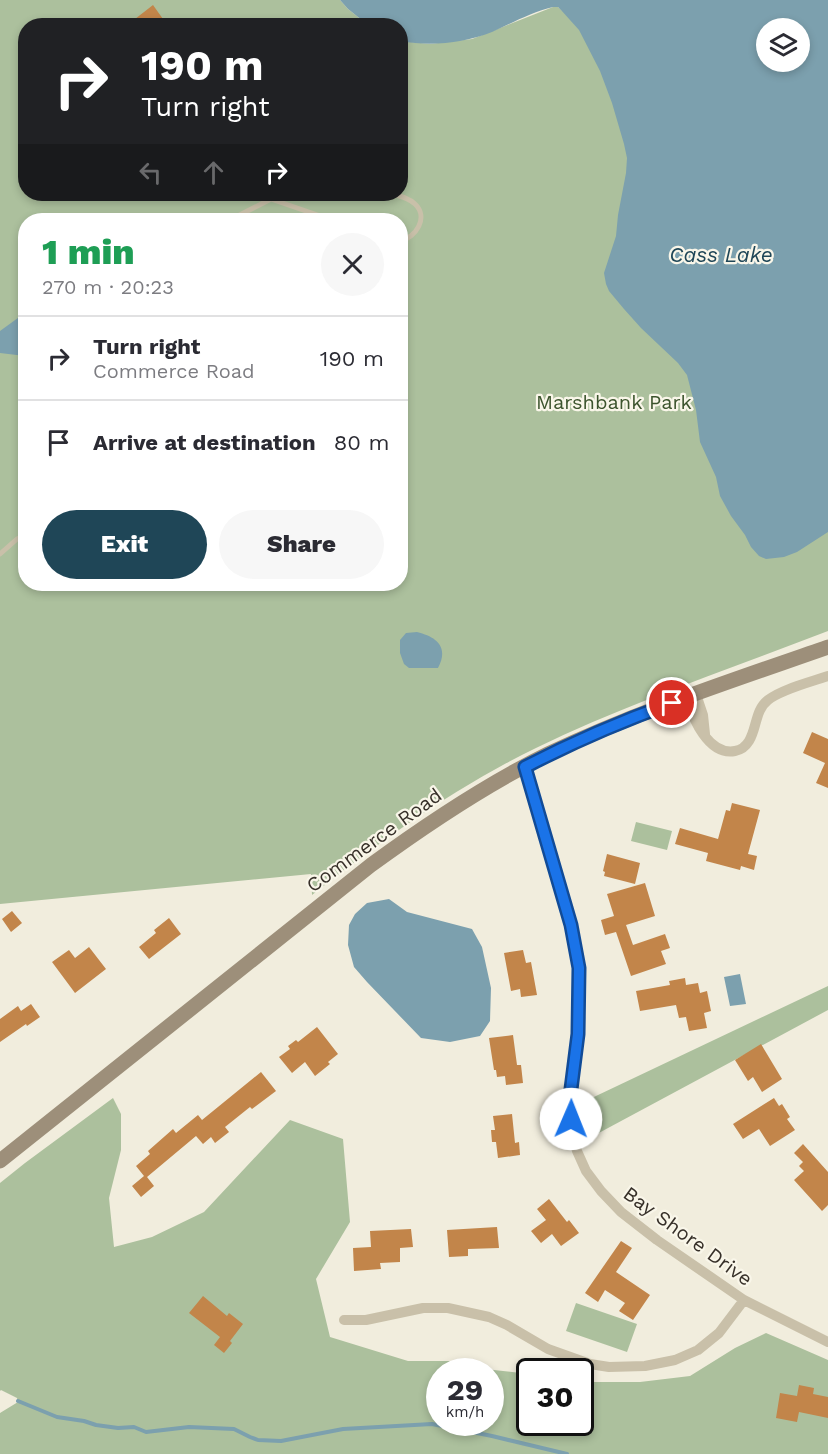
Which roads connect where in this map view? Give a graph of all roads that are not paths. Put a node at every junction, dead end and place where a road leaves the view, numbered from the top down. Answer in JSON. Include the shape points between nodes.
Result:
{"nodes":[{"id":1,"x":408,"y":199,"type":"edge"},
{"id":2,"x":263,"y":201,"type":"edge"},
{"id":3,"x":284,"y":201,"type":"edge"},
{"id":4,"x":242,"y":213,"type":"edge"},
{"id":5,"x":314,"y":213,"type":"edge"},
{"id":6,"x":408,"y":239,"type":"edge"},
{"id":7,"x":18,"y":538,"type":"edge"},
{"id":8,"x":0,"y":554,"type":"edge"},
{"id":9,"x":828,"y":647,"type":"edge"},
{"id":10,"x":828,"y":676,"type":"edge"},
{"id":11,"x":691,"y":696,"type":"junction"},
{"id":12,"x":525,"y":767,"type":"junction"},
{"id":13,"x":0,"y":1161,"type":"edge"},
{"id":14,"x":744,"y":1300,"type":"junction"},
{"id":15,"x":344,"y":1320,"type":"dead end"},
{"id":16,"x":828,"y":1342,"type":"edge"}],
"edges":[{"from":1,"to":6,"type":"lane","via":[[420,210],[420,219],[416,233]]},
{"from":2,"to":4,"type":"lane"},
{"from":3,"to":5,"type":"lane"},
{"from":7,"to":8,"type":"lane"},
{"from":9,"to":11,"type":"main road","name":"Commerce Road"},
{"from":10,"to":11,"type":"street","via":[[768,700],[746,746],[731,752],[706,738],[703,715]]},
{"from":11,"to":12,"type":"main road","name":"Commerce Road","via":[[597,732]]},
{"from":12,"to":13,"type":"main road","name":"Commerce Road","via":[[449,810],[371,865]]},
{"from":12,"to":14,"type":"street","name":"Bay Shore Drive","via":[[571,925],[579,968],[578,1034],[570,1097],[577,1151],[586,1171],[621,1212]]},
{"from":14,"to":15,"type":"street","via":[[719,1333],[698,1350],[645,1366],[590,1364],[548,1349],[489,1317],[448,1308]]},
{"from":14,"to":16,"type":"street","name":"Bay Shore Drive"}]}
